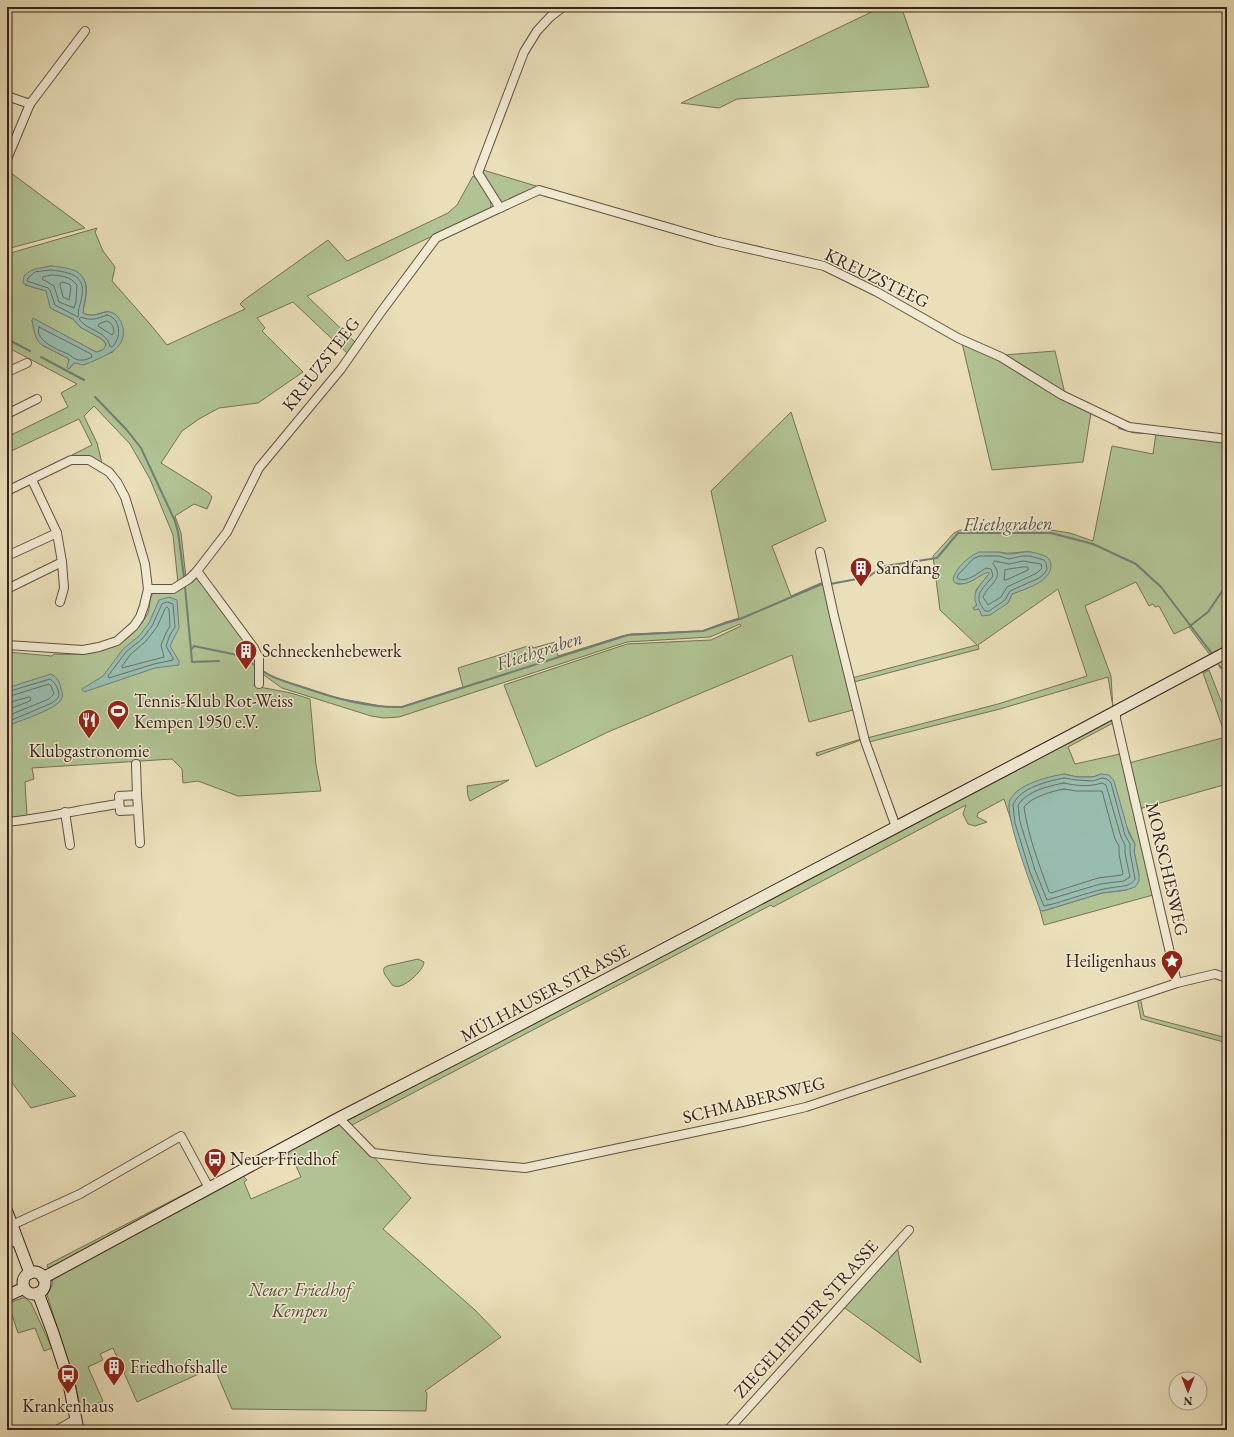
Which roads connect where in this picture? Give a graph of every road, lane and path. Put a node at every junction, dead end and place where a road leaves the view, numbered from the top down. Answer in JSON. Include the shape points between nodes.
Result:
{"nodes":[{"id":1,"x":562,"y":7,"type":"edge"},
{"id":2,"x":85,"y":31,"type":"dead end"},
{"id":3,"x":7,"y":96,"type":"edge"},
{"id":4,"x":30,"y":104,"type":"junction"},
{"id":5,"x":8,"y":155,"type":"edge"},
{"id":6,"x":500,"y":208,"type":"junction"},
{"id":7,"x":27,"y":363,"type":"dead end"},
{"id":8,"x":7,"y":372,"type":"edge"},
{"id":9,"x":37,"y":399,"type":"dead end"},
{"id":10,"x":7,"y":414,"type":"edge"},
{"id":11,"x":1227,"y":438,"type":"edge"},
{"id":12,"x":32,"y":480,"type":"junction"},
{"id":13,"x":7,"y":491,"type":"edge"},
{"id":14,"x":57,"y":533,"type":"junction"},
{"id":15,"x":820,"y":552,"type":"dead end"},
{"id":16,"x":7,"y":556,"type":"edge"},
{"id":17,"x":62,"y":562,"type":"junction"},
{"id":18,"x":197,"y":571,"type":"junction"},
{"id":19,"x":7,"y":589,"type":"edge"},
{"id":20,"x":148,"y":589,"type":"junction"},
{"id":21,"x":60,"y":602,"type":"dead end"},
{"id":22,"x":7,"y":645,"type":"edge"},
{"id":23,"x":1227,"y":652,"type":"edge"},
{"id":24,"x":259,"y":684,"type":"dead end"},
{"id":25,"x":1116,"y":712,"type":"junction"},
{"id":26,"x":136,"y":764,"type":"dead end"},
{"id":27,"x":137,"y":795,"type":"junction"},
{"id":28,"x":120,"y":804,"type":"junction"},
{"id":29,"x":138,"y":810,"type":"junction"},
{"id":30,"x":65,"y":812,"type":"junction"},
{"id":31,"x":7,"y":822,"type":"edge"},
{"id":32,"x":896,"y":827,"type":"junction"},
{"id":33,"x":140,"y":843,"type":"dead end"},
{"id":34,"x":70,"y":845,"type":"dead end"},
{"id":35,"x":1227,"y":978,"type":"edge"},
{"id":36,"x":1177,"y":983,"type":"junction"},
{"id":37,"x":339,"y":1118,"type":"junction"},
{"id":38,"x":209,"y":1188,"type":"junction"},
{"id":39,"x":7,"y":1212,"type":"edge"},
{"id":40,"x":12,"y":1225,"type":"junction"},
{"id":41,"x":908,"y":1230,"type":"dead end"},
{"id":42,"x":12,"y":1243,"type":"edge"},
{"id":43,"x":30,"y":1273,"type":"junction"},
{"id":44,"x":43,"y":1278,"type":"junction"},
{"id":45,"x":24,"y":1288,"type":"junction"},
{"id":46,"x":38,"y":1293,"type":"junction"},
{"id":47,"x":7,"y":1296,"type":"edge"},
{"id":48,"x":77,"y":1425,"type":"edge"},
{"id":49,"x":57,"y":1430,"type":"edge"},
{"id":50,"x":728,"y":1430,"type":"edge"}],
"edges":[{"from":1,"to":6,"type":"street","via":[[537,30],[524,52],[478,173]]},
{"from":2,"to":4,"type":"street"},
{"from":3,"to":4,"type":"street"},
{"from":4,"to":5,"type":"street"},
{"from":6,"to":11,"type":"street","name":"KREUZSTEEG","via":[[539,190],[715,241],[824,266],[877,292],[958,338],[1001,357],[1062,395],[1130,427]]},
{"from":6,"to":18,"type":"street","name":"KREUZSTEEG","via":[[436,238],[341,369],[259,468],[227,532]]},
{"from":7,"to":8,"type":"street"},
{"from":9,"to":10,"type":"street"},
{"from":12,"to":13,"type":"street"},
{"from":12,"to":14,"type":"street"},
{"from":12,"to":20,"type":"street","via":[[71,460],[88,460],[109,472],[125,497],[145,564]]},
{"from":14,"to":16,"type":"street"},
{"from":14,"to":17,"type":"street"},
{"from":15,"to":32,"type":"street","via":[[865,741]]},
{"from":17,"to":19,"type":"street"},
{"from":17,"to":21,"type":"street","via":[[64,588]]},
{"from":18,"to":20,"type":"street","name":"KREUZSTEEG","via":[[173,589]]},
{"from":18,"to":24,"type":"street","via":[[254,648],[259,659]]},
{"from":20,"to":22,"type":"street","via":[[140,617],[130,631],[117,641],[83,650]]},
{"from":23,"to":25,"type":"street","name":"MÜLHAUSER STRASSE"},
{"from":25,"to":32,"type":"street","name":"MÜLHAUSER STRASSE"},
{"from":25,"to":36,"type":"street","name":"MORSCHESWEG"},
{"from":26,"to":27,"type":"street"},
{"from":27,"to":28,"type":"street","via":[[119,796]]},
{"from":27,"to":29,"type":"street"},
{"from":28,"to":29,"type":"street","via":[[120,812]]},
{"from":28,"to":30,"type":"street"},
{"from":29,"to":33,"type":"street"},
{"from":30,"to":31,"type":"street"},
{"from":30,"to":34,"type":"street"},
{"from":32,"to":37,"type":"street","name":"MÜLHAUSER STRASSE"},
{"from":35,"to":36,"type":"street","via":[[1215,974]]},
{"from":36,"to":37,"type":"street","name":"SCHMABERSWEG","via":[[806,1106],[525,1168],[373,1153]]},
{"from":37,"to":38,"type":"street","name":"MÜLHAUSER STRASSE"},
{"from":38,"to":40,"type":"street","via":[[181,1136],[80,1194]]},
{"from":38,"to":44,"type":"street","name":"MÜLHAUSER STRASSE"},
{"from":39,"to":40,"type":"street"},
{"from":40,"to":42,"type":"street"},
{"from":41,"to":50,"type":"street","name":"ZIEGELHEIDER STRASSE"},
{"from":42,"to":43,"type":"street"},
{"from":43,"to":44,"type":"street","via":[[37,1273]]},
{"from":43,"to":45,"type":"street","via":[[25,1278]]},
{"from":44,"to":46,"type":"street","via":[[44,1287]]},
{"from":45,"to":46,"type":"street","via":[[28,1292]]},
{"from":45,"to":47,"type":"street"},
{"from":46,"to":48,"type":"street","via":[[68,1379]]},
{"from":48,"to":49,"type":"street"}]}
